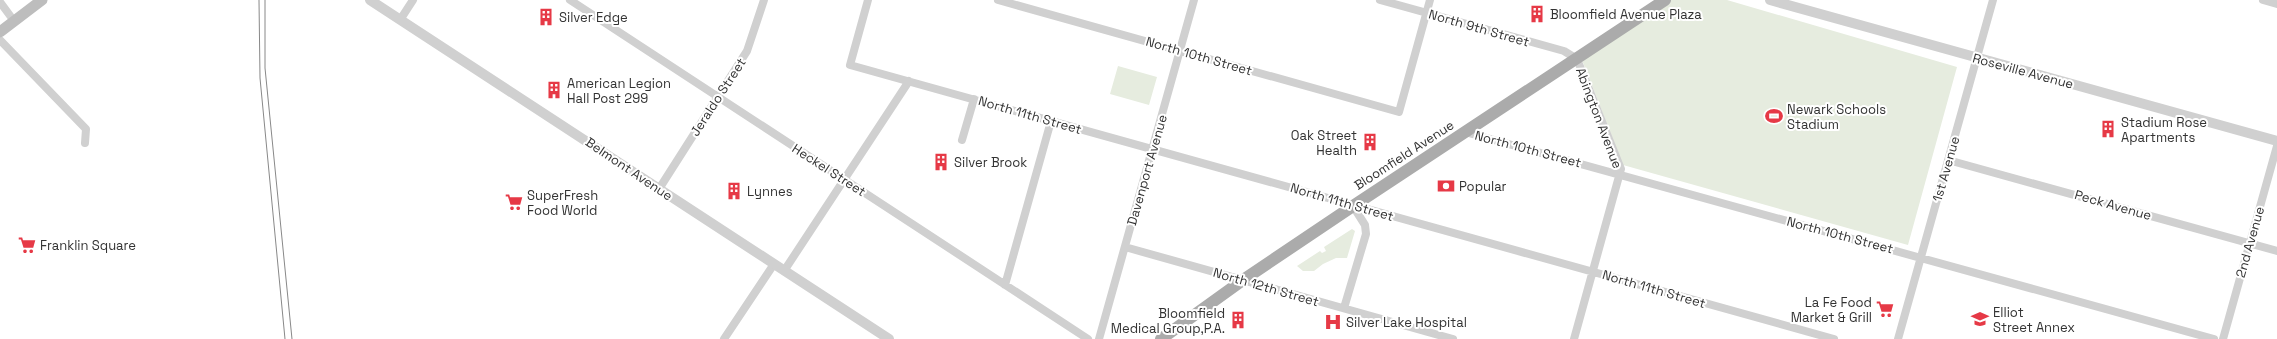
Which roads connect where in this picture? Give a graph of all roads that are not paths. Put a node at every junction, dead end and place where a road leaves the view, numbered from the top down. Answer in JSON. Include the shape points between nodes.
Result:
{"nodes":[{"id":1,"x":42,"y":0,"type":"edge"},
{"id":2,"x":370,"y":0,"type":"edge"},
{"id":3,"x":413,"y":0,"type":"edge"},
{"id":4,"x":570,"y":0,"type":"edge"},
{"id":5,"x":764,"y":0,"type":"edge"},
{"id":6,"x":868,"y":0,"type":"edge"},
{"id":7,"x":998,"y":0,"type":"edge"},
{"id":8,"x":1194,"y":0,"type":"edge"},
{"id":9,"x":1380,"y":0,"type":"edge"},
{"id":10,"x":1430,"y":0,"type":"edge"},
{"id":11,"x":1665,"y":0,"type":"edge"},
{"id":12,"x":1770,"y":0,"type":"edge"},
{"id":13,"x":1993,"y":0,"type":"edge"},
{"id":14,"x":2263,"y":0,"type":"edge"},
{"id":15,"x":0,"y":2,"type":"edge"},
{"id":16,"x":2277,"y":4,"type":"edge"},
{"id":17,"x":1427,"y":13,"type":"junction"},
{"id":18,"x":400,"y":20,"type":"junction"},
{"id":19,"x":14,"y":21,"type":"junction"},
{"id":20,"x":0,"y":32,"type":"edge"},
{"id":21,"x":0,"y":40,"type":"edge"},
{"id":22,"x":1180,"y":51,"type":"junction"},
{"id":23,"x":1977,"y":58,"type":"junction"},
{"id":24,"x":1577,"y":59,"type":"junction"},
{"id":25,"x":909,"y":81,"type":"junction"},
{"id":26,"x":718,"y":97,"type":"junction"},
{"id":27,"x":974,"y":100,"type":"junction"},
{"id":28,"x":1051,"y":121,"type":"junction"},
{"id":29,"x":1465,"y":132,"type":"junction"},
{"id":30,"x":962,"y":140,"type":"dead end"},
{"id":31,"x":2277,"y":141,"type":"edge"},
{"id":32,"x":85,"y":143,"type":"dead end"},
{"id":33,"x":2277,"y":146,"type":"edge"},
{"id":34,"x":1152,"y":150,"type":"junction"},
{"id":35,"x":1948,"y":160,"type":"junction"},
{"id":36,"x":1620,"y":175,"type":"junction"},
{"id":37,"x":844,"y":180,"type":"junction"},
{"id":38,"x":659,"y":189,"type":"junction"},
{"id":39,"x":1352,"y":206,"type":"junction"},
{"id":40,"x":2250,"y":243,"type":"junction"},
{"id":41,"x":1125,"y":246,"type":"junction"},
{"id":42,"x":2277,"y":251,"type":"edge"},
{"id":43,"x":1921,"y":258,"type":"junction"},
{"id":44,"x":774,"y":264,"type":"junction"},
{"id":45,"x":784,"y":271,"type":"junction"},
{"id":46,"x":1593,"y":272,"type":"junction"},
{"id":47,"x":1243,"y":280,"type":"junction"},
{"id":48,"x":1005,"y":285,"type":"junction"},
{"id":49,"x":1344,"y":308,"type":"junction"},
{"id":50,"x":724,"y":339,"type":"edge"},
{"id":51,"x":888,"y":339,"type":"edge"},
{"id":52,"x":1088,"y":339,"type":"edge"},
{"id":53,"x":1099,"y":339,"type":"edge"},
{"id":54,"x":1161,"y":339,"type":"edge"},
{"id":55,"x":1453,"y":339,"type":"edge"},
{"id":56,"x":1574,"y":339,"type":"edge"},
{"id":57,"x":1834,"y":339,"type":"edge"},
{"id":58,"x":1898,"y":339,"type":"edge"},
{"id":59,"x":2214,"y":339,"type":"edge"},
{"id":60,"x":2223,"y":339,"type":"edge"}],
"edges":[{"from":1,"to":19,"type":"main road"},
{"from":2,"to":18,"type":"street","name":"Belmont Avenue"},
{"from":3,"to":18,"type":"street"},
{"from":4,"to":26,"type":"street","name":"Heckel Street"},
{"from":5,"to":26,"type":"street","name":"Jeraldo Street","via":[[747,51]]},
{"from":6,"to":25,"type":"street","name":"North 11th Street","via":[[850,65]]},
{"from":7,"to":22,"type":"street","name":"North 10th Street"},
{"from":8,"to":22,"type":"street","name":"Davenport Avenue"},
{"from":9,"to":17,"type":"street","name":"North 9th Street"},
{"from":10,"to":17,"type":"street"},
{"from":11,"to":24,"type":"main road","name":"Bloomfield Avenue"},
{"from":12,"to":23,"type":"street","name":"Roseville Avenue"},
{"from":13,"to":23,"type":"street","name":"1st Avenue"},
{"from":14,"to":16,"type":"street"},
{"from":15,"to":19,"type":"street"},
{"from":17,"to":22,"type":"street","name":"North 10th Street","via":[[1399,112]]},
{"from":17,"to":24,"type":"street","name":"North 9th Street","via":[[1564,52]]},
{"from":18,"to":38,"type":"street","name":"Belmont Avenue"},
{"from":19,"to":20,"type":"main road"},
{"from":21,"to":32,"type":"street","via":[[86,129]]},
{"from":22,"to":34,"type":"street","name":"Davenport Avenue"},
{"from":23,"to":31,"type":"street","name":"Roseville Avenue"},
{"from":23,"to":35,"type":"street","name":"1st Avenue"},
{"from":24,"to":29,"type":"main road","name":"Bloomfield Avenue"},
{"from":24,"to":36,"type":"street","name":"Abington Avenue","via":[[1619,163]]},
{"from":25,"to":27,"type":"street","name":"North 11th Street"},
{"from":25,"to":37,"type":"street"},
{"from":26,"to":37,"type":"street","name":"Heckel Street"},
{"from":26,"to":38,"type":"street","name":"Jeraldo Street"},
{"from":27,"to":28,"type":"street","name":"North 11th Street"},
{"from":27,"to":30,"type":"street"},
{"from":28,"to":34,"type":"street","name":"North 11th Street"},
{"from":28,"to":48,"type":"street"},
{"from":29,"to":36,"type":"street","name":"North 10th Street"},
{"from":29,"to":39,"type":"main road","name":"Bloomfield Avenue"},
{"from":33,"to":40,"type":"street","name":"2nd Avenue"},
{"from":34,"to":39,"type":"street","name":"North 11th Street"},
{"from":34,"to":41,"type":"street","name":"Davenport Avenue"},
{"from":35,"to":40,"type":"street","name":"Peck Avenue"},
{"from":35,"to":43,"type":"street","name":"1st Avenue"},
{"from":36,"to":43,"type":"street","name":"North 10th Street"},
{"from":36,"to":46,"type":"street","name":"Abington Avenue"},
{"from":37,"to":45,"type":"street"},
{"from":37,"to":48,"type":"street","name":"Heckel Street"},
{"from":38,"to":44,"type":"street","name":"Belmont Avenue"},
{"from":39,"to":46,"type":"street","name":"North 11th Street"},
{"from":39,"to":47,"type":"main road","name":"Bloomfield Avenue"},
{"from":39,"to":49,"type":"street","via":[[1365,225],[1366,234]]},
{"from":40,"to":42,"type":"street","name":"Peck Avenue"},
{"from":40,"to":60,"type":"street","name":"2nd Avenue"},
{"from":41,"to":47,"type":"street","name":"North 12th Street"},
{"from":41,"to":53,"type":"street","name":"Davenport Avenue"},
{"from":43,"to":58,"type":"street","name":"1st Avenue"},
{"from":43,"to":59,"type":"street","name":"North 10th Street"},
{"from":44,"to":45,"type":"street","name":"Belmont Avenue"},
{"from":44,"to":50,"type":"street"},
{"from":45,"to":51,"type":"street","name":"Belmont Avenue"},
{"from":46,"to":56,"type":"street","name":"Abington Avenue"},
{"from":46,"to":57,"type":"street","name":"North 11th Street"},
{"from":47,"to":49,"type":"street","name":"North 12th Street"},
{"from":47,"to":54,"type":"main road","name":"Bloomfield Avenue"},
{"from":48,"to":52,"type":"street","name":"Heckel Street"},
{"from":49,"to":55,"type":"street","name":"North 12th Street"}]}
